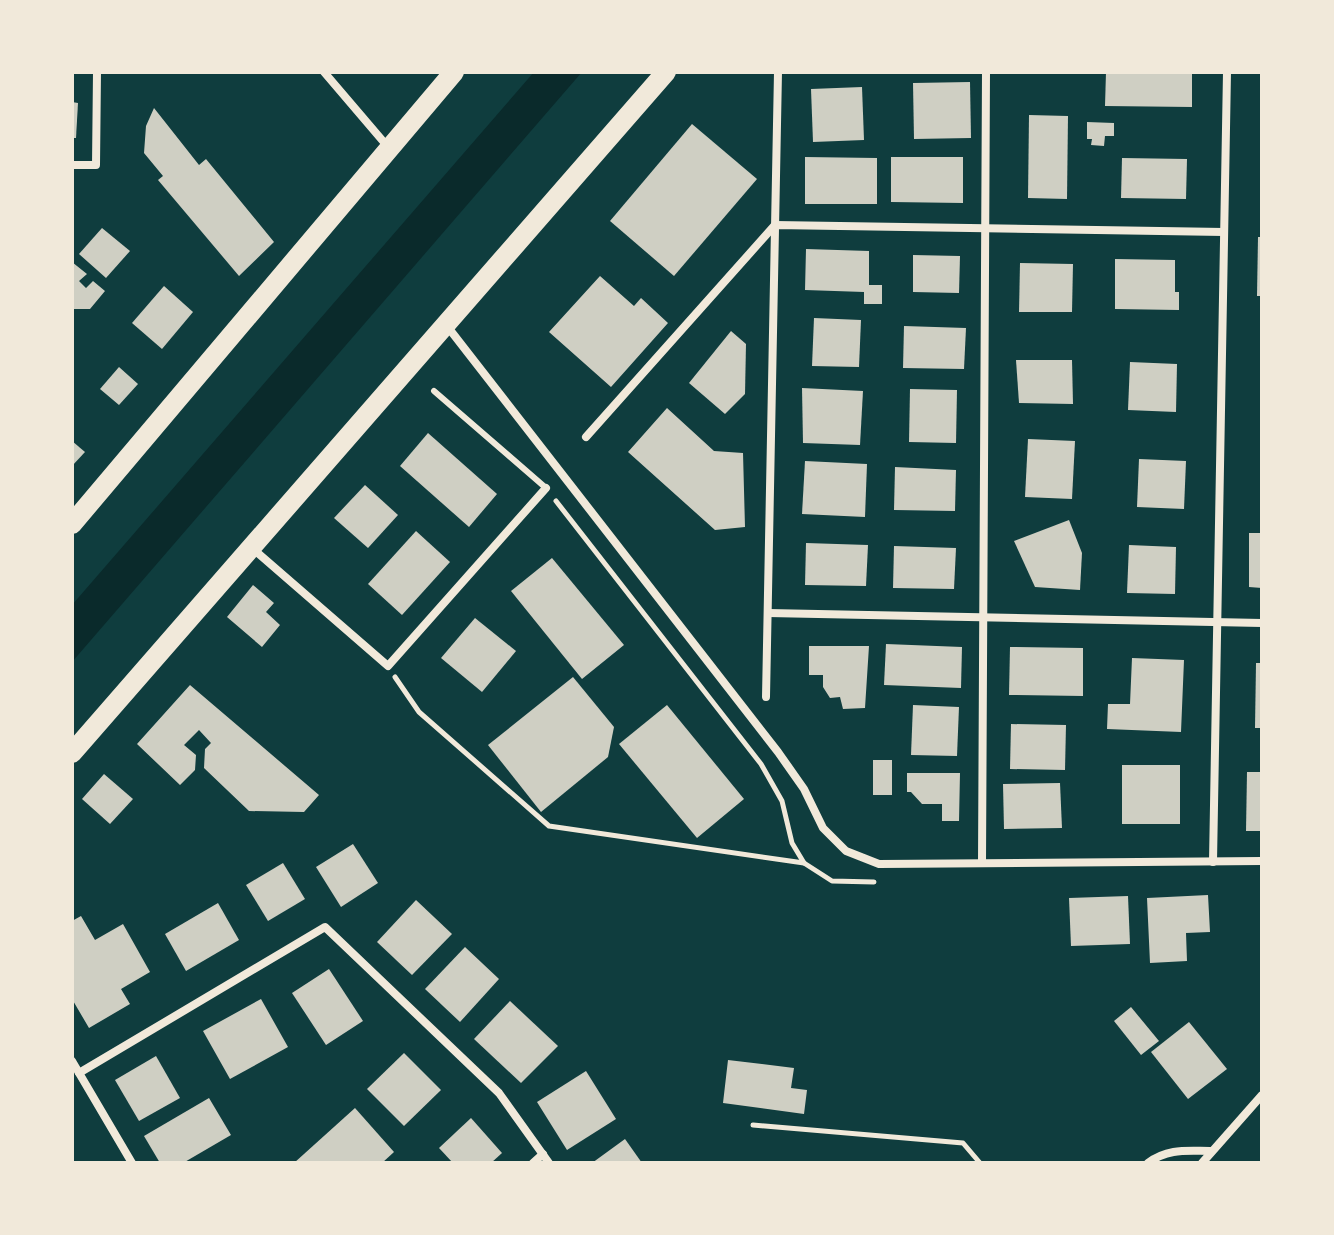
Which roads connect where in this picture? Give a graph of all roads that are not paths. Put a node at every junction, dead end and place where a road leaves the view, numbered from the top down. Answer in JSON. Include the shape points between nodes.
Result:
{"nodes":[{"id":1,"x":97,"y":72,"type":"edge"},
{"id":2,"x":324,"y":72,"type":"edge"},
{"id":3,"x":454,"y":72,"type":"edge"},
{"id":4,"x":666,"y":72,"type":"edge"},
{"id":5,"x":778,"y":72,"type":"edge"},
{"id":6,"x":986,"y":72,"type":"edge"},
{"id":7,"x":1227,"y":72,"type":"edge"},
{"id":8,"x":389,"y":148,"type":"junction"},
{"id":9,"x":72,"y":165,"type":"edge"},
{"id":10,"x":775,"y":225,"type":"junction"},
{"id":11,"x":985,"y":228,"type":"junction"},
{"id":12,"x":1224,"y":232,"type":"junction"},
{"id":13,"x":446,"y":324,"type":"junction"},
{"id":14,"x":434,"y":391,"type":"dead end"},
{"id":15,"x":586,"y":437,"type":"dead end"},
{"id":16,"x":546,"y":488,"type":"joint"},
{"id":17,"x":72,"y":524,"type":"edge"},
{"id":18,"x":252,"y":548,"type":"junction"},
{"id":19,"x":768,"y":613,"type":"junction"},
{"id":20,"x":983,"y":617,"type":"junction"},
{"id":21,"x":1217,"y":622,"type":"junction"},
{"id":22,"x":1262,"y":623,"type":"edge"},
{"id":23,"x":766,"y":697,"type":"dead end"},
{"id":24,"x":72,"y":753,"type":"edge"},
{"id":25,"x":1262,"y":861,"type":"edge"},
{"id":26,"x":1213,"y":862,"type":"junction"},
{"id":27,"x":982,"y":863,"type":"junction"},
{"id":28,"x":72,"y":1061,"type":"edge"},
{"id":29,"x":79,"y":1073,"type":"junction"},
{"id":30,"x":1262,"y":1095,"type":"edge"},
{"id":31,"x":1210,"y":1151,"type":"junction"},
{"id":32,"x":543,"y":1154,"type":"junction"},
{"id":33,"x":132,"y":1163,"type":"edge"},
{"id":34,"x":533,"y":1163,"type":"edge"},
{"id":35,"x":549,"y":1163,"type":"edge"},
{"id":36,"x":1148,"y":1163,"type":"edge"},
{"id":37,"x":1202,"y":1163,"type":"edge"}],
"edges":[{"from":1,"to":9,"type":"street","via":[[96,165]]},
{"from":2,"to":8,"type":"street"},
{"from":3,"to":8,"type":"main road"},
{"from":4,"to":13,"type":"main road"},
{"from":5,"to":10,"type":"street"},
{"from":6,"to":11,"type":"street"},
{"from":7,"to":12,"type":"street"},
{"from":8,"to":17,"type":"main road"},
{"from":10,"to":11,"type":"street"},
{"from":10,"to":15,"type":"street"},
{"from":10,"to":19,"type":"street"},
{"from":11,"to":12,"type":"street"},
{"from":11,"to":20,"type":"street"},
{"from":12,"to":21,"type":"street"},
{"from":13,"to":18,"type":"main road"},
{"from":13,"to":27,"type":"street","via":[[778,752],[823,828],[846,851],[879,864]]},
{"from":14,"to":16,"type":"lane"},
{"from":16,"to":18,"type":"street","via":[[388,666]]},
{"from":18,"to":24,"type":"main road"},
{"from":19,"to":20,"type":"street"},
{"from":19,"to":23,"type":"street"},
{"from":20,"to":21,"type":"street"},
{"from":20,"to":27,"type":"street"},
{"from":21,"to":22,"type":"street"},
{"from":21,"to":26,"type":"street"},
{"from":25,"to":26,"type":"street"},
{"from":26,"to":27,"type":"street"},
{"from":28,"to":29,"type":"street"},
{"from":29,"to":32,"type":"street","via":[[325,927],[499,1093]]},
{"from":29,"to":33,"type":"street"},
{"from":30,"to":31,"type":"street"},
{"from":31,"to":36,"type":"street","via":[[1162,1153]]},
{"from":31,"to":37,"type":"street"},
{"from":32,"to":34,"type":"street"},
{"from":32,"to":35,"type":"street"}]}
